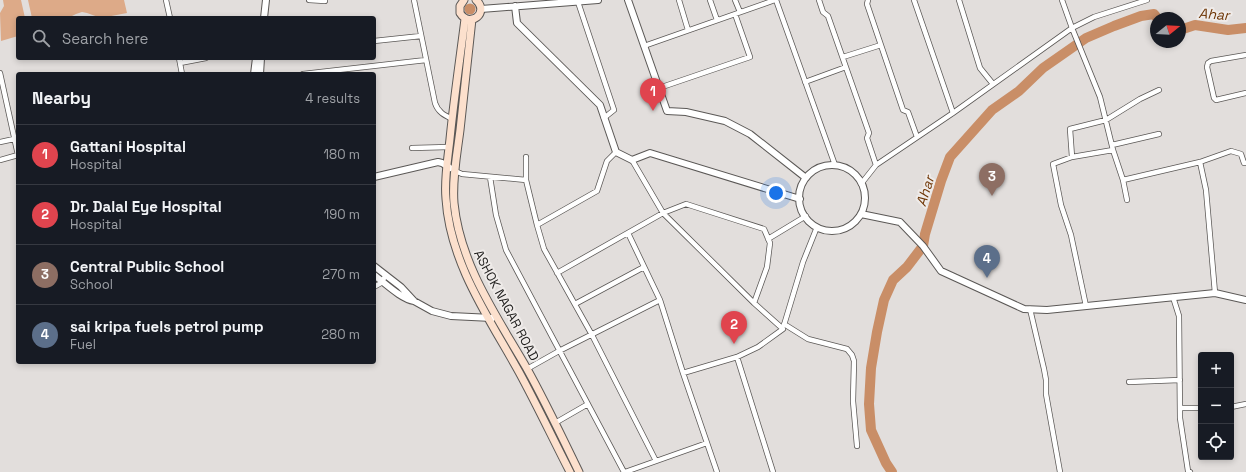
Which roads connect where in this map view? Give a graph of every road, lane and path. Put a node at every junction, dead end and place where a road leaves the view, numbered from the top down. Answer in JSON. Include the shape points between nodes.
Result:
{"nodes":[{"id":1,"x":166,"y":0,"type":"edge"},
{"id":2,"x":266,"y":0,"type":"edge"},
{"id":3,"x":309,"y":0,"type":"edge"},
{"id":4,"x":414,"y":0,"type":"edge"},
{"id":5,"x":464,"y":0,"type":"edge"},
{"id":6,"x":476,"y":0,"type":"edge"},
{"id":7,"x":598,"y":0,"type":"edge"},
{"id":8,"x":628,"y":0,"type":"edge"},
{"id":9,"x":678,"y":0,"type":"edge"},
{"id":10,"x":710,"y":0,"type":"edge"},
{"id":11,"x":736,"y":0,"type":"edge"},
{"id":12,"x":775,"y":0,"type":"edge"},
{"id":13,"x":819,"y":0,"type":"edge"},
{"id":14,"x":868,"y":0,"type":"edge"},
{"id":15,"x":914,"y":0,"type":"edge"},
{"id":16,"x":959,"y":0,"type":"edge"},
{"id":17,"x":1062,"y":0,"type":"edge"},
{"id":18,"x":1147,"y":0,"type":"edge"},
{"id":19,"x":325,"y":1,"type":"dead end"},
{"id":20,"x":578,"y":2,"type":"junction"},
{"id":21,"x":515,"y":6,"type":"junction"},
{"id":22,"x":481,"y":9,"type":"junction"},
{"id":23,"x":737,"y":13,"type":"junction"},
{"id":24,"x":170,"y":16,"type":"edge"},
{"id":25,"x":264,"y":16,"type":"edge"},
{"id":26,"x":469,"y":19,"type":"junction"},
{"id":27,"x":717,"y":20,"type":"junction"},
{"id":28,"x":1072,"y":28,"type":"junction"},
{"id":29,"x":688,"y":30,"type":"junction"},
{"id":30,"x":421,"y":36,"type":"junction"},
{"id":31,"x":376,"y":41,"type":"edge"},
{"id":32,"x":881,"y":45,"type":"junction"},
{"id":33,"x":644,"y":46,"type":"junction"},
{"id":34,"x":1246,"y":55,"type":"edge"},
{"id":35,"x":843,"y":57,"type":"junction"},
{"id":36,"x":179,"y":60,"type":"edge"},
{"id":37,"x":256,"y":60,"type":"edge"},
{"id":38,"x":261,"y":60,"type":"edge"},
{"id":39,"x":426,"y":60,"type":"junction"},
{"id":40,"x":846,"y":67,"type":"junction"},
{"id":41,"x":182,"y":72,"type":"edge"},
{"id":42,"x":254,"y":72,"type":"edge"},
{"id":43,"x":260,"y":72,"type":"edge"},
{"id":44,"x":321,"y":72,"type":"edge"},
{"id":45,"x":0,"y":73,"type":"edge"},
{"id":46,"x":805,"y":82,"type":"junction"},
{"id":47,"x":993,"y":84,"type":"junction"},
{"id":48,"x":659,"y":88,"type":"junction"},
{"id":49,"x":1159,"y":90,"type":"dead end"},
{"id":50,"x":1246,"y":93,"type":"edge"},
{"id":51,"x":953,"y":113,"type":"junction"},
{"id":52,"x":604,"y":118,"type":"junction"},
{"id":53,"x":452,"y":119,"type":"junction"},
{"id":54,"x":1106,"y":120,"type":"junction"},
{"id":55,"x":1159,"y":134,"type":"dead end"},
{"id":56,"x":917,"y":137,"type":"junction"},
{"id":57,"x":14,"y":139,"type":"junction"},
{"id":58,"x":0,"y":142,"type":"edge"},
{"id":59,"x":449,"y":146,"type":"junction"},
{"id":60,"x":16,"y":147,"type":"edge"},
{"id":61,"x":412,"y":148,"type":"dead end"},
{"id":62,"x":1112,"y":148,"type":"junction"},
{"id":63,"x":616,"y":152,"type":"junction"},
{"id":64,"x":16,"y":156,"type":"edge"},
{"id":65,"x":526,"y":157,"type":"dead end"},
{"id":66,"x":1072,"y":157,"type":"junction"},
{"id":67,"x":0,"y":160,"type":"edge"},
{"id":68,"x":632,"y":160,"type":"junction"},
{"id":69,"x":1200,"y":162,"type":"junction"},
{"id":70,"x":1246,"y":163,"type":"edge"},
{"id":71,"x":835,"y":165,"type":"junction"},
{"id":72,"x":876,"y":165,"type":"junction"},
{"id":73,"x":447,"y":166,"type":"junction"},
{"id":74,"x":455,"y":171,"type":"junction"},
{"id":75,"x":376,"y":176,"type":"edge"},
{"id":76,"x":490,"y":177,"type":"junction"},
{"id":77,"x":806,"y":178,"type":"junction"},
{"id":78,"x":526,"y":180,"type":"junction"},
{"id":79,"x":1123,"y":180,"type":"junction"},
{"id":80,"x":861,"y":184,"type":"junction"},
{"id":81,"x":800,"y":199,"type":"junction"},
{"id":82,"x":1127,"y":200,"type":"dead end"},
{"id":83,"x":663,"y":213,"type":"junction"},
{"id":84,"x":861,"y":214,"type":"junction"},
{"id":85,"x":806,"y":216,"type":"junction"},
{"id":86,"x":536,"y":225,"type":"junction"},
{"id":87,"x":817,"y":227,"type":"junction"},
{"id":88,"x":628,"y":233,"type":"junction"},
{"id":89,"x":768,"y":239,"type":"junction"},
{"id":90,"x":644,"y":267,"type":"junction"},
{"id":91,"x":376,"y":268,"type":"edge"},
{"id":92,"x":557,"y":273,"type":"junction"},
{"id":93,"x":386,"y":275,"type":"junction"},
{"id":94,"x":376,"y":277,"type":"edge"},
{"id":95,"x":382,"y":282,"type":"junction"},
{"id":96,"x":376,"y":286,"type":"edge"},
{"id":97,"x":1215,"y":293,"type":"junction"},
{"id":98,"x":1173,"y":296,"type":"junction"},
{"id":99,"x":660,"y":300,"type":"junction"},
{"id":100,"x":1246,"y":300,"type":"edge"},
{"id":101,"x":414,"y":301,"type":"junction"},
{"id":102,"x":754,"y":303,"type":"junction"},
{"id":103,"x":575,"y":304,"type":"junction"},
{"id":104,"x":1086,"y":306,"type":"junction"},
{"id":105,"x":1030,"y":309,"type":"junction"},
{"id":106,"x":497,"y":317,"type":"junction"},
{"id":107,"x":488,"y":318,"type":"junction"},
{"id":108,"x":783,"y":326,"type":"junction"},
{"id":109,"x":592,"y":335,"type":"junction"},
{"id":110,"x":559,"y":351,"type":"junction"},
{"id":111,"x":737,"y":357,"type":"junction"},
{"id":112,"x":527,"y":369,"type":"junction"},
{"id":113,"x":683,"y":373,"type":"junction"},
{"id":114,"x":1180,"y":380,"type":"junction"},
{"id":115,"x":1129,"y":382,"type":"dead end"},
{"id":116,"x":588,"y":404,"type":"junction"},
{"id":117,"x":1246,"y":404,"type":"edge"},
{"id":118,"x":1234,"y":406,"type":"edge"},
{"id":119,"x":1180,"y":408,"type":"junction"},
{"id":120,"x":1198,"y":408,"type":"edge"},
{"id":121,"x":556,"y":423,"type":"junction"},
{"id":122,"x":707,"y":443,"type":"junction"},
{"id":123,"x":857,"y":446,"type":"dead end"},
{"id":124,"x":656,"y":461,"type":"junction"},
{"id":125,"x":570,"y":472,"type":"edge"},
{"id":126,"x":580,"y":472,"type":"edge"},
{"id":127,"x":625,"y":472,"type":"edge"},
{"id":128,"x":717,"y":472,"type":"edge"},
{"id":129,"x":773,"y":472,"type":"edge"},
{"id":130,"x":1060,"y":472,"type":"edge"},
{"id":131,"x":1189,"y":472,"type":"edge"}],
"edges":[{"from":1,"to":24,"type":"street"},
{"from":2,"to":25,"type":"street"},
{"from":3,"to":19,"type":"street"},
{"from":4,"to":30,"type":"street"},
{"from":5,"to":26,"type":"main road","via":[[461,2],[460,13]]},
{"from":6,"to":22,"type":"main road"},
{"from":7,"to":20,"type":"street"},
{"from":8,"to":33,"type":"street"},
{"from":9,"to":29,"type":"street"},
{"from":10,"to":27,"type":"street"},
{"from":11,"to":23,"type":"street"},
{"from":12,"to":23,"type":"street"},
{"from":12,"to":46,"type":"street"},
{"from":13,"to":35,"type":"street","via":[[823,12],[828,16]]},
{"from":14,"to":32,"type":"street","via":[[867,4]]},
{"from":15,"to":51,"type":"street"},
{"from":16,"to":47,"type":"street","via":[[980,68]]},
{"from":17,"to":28,"type":"street"},
{"from":18,"to":28,"type":"street","via":[[1094,17]]},
{"from":20,"to":21,"type":"street"},
{"from":20,"to":52,"type":"street","via":[[614,110]]},
{"from":21,"to":22,"type":"street"},
{"from":21,"to":52,"type":"street","via":[[517,23],[600,105]]},
{"from":22,"to":26,"type":"main road","via":[[479,15]]},
{"from":23,"to":27,"type":"street"},
{"from":23,"to":48,"type":"street","via":[[750,56]]},
{"from":26,"to":53,"type":"main road"},
{"from":26,"to":74,"type":"main road","name":"ASHOK NAGAR ROAD"},
{"from":27,"to":29,"type":"street"},
{"from":28,"to":47,"type":"street"},
{"from":28,"to":54,"type":"street","via":[[1100,97]]},
{"from":29,"to":33,"type":"street"},
{"from":30,"to":31,"type":"street"},
{"from":30,"to":39,"type":"street"},
{"from":32,"to":35,"type":"street"},
{"from":32,"to":56,"type":"street","via":[[903,110],[908,112]]},
{"from":33,"to":48,"type":"street"},
{"from":34,"to":50,"type":"street","via":[[1211,61],[1207,67],[1216,100]]},
{"from":35,"to":40,"type":"street"},
{"from":36,"to":41,"type":"street"},
{"from":37,"to":42,"type":"street"},
{"from":38,"to":43,"type":"street"},
{"from":39,"to":44,"type":"street"},
{"from":39,"to":53,"type":"street","via":[[437,109]]},
{"from":40,"to":46,"type":"street"},
{"from":40,"to":72,"type":"street","via":[[869,133],[867,138]]},
{"from":45,"to":57,"type":"street"},
{"from":46,"to":71,"type":"street"},
{"from":47,"to":51,"type":"street"},
{"from":48,"to":77,"type":"street","via":[[667,111],[686,112],[725,121],[750,134]]},
{"from":49,"to":54,"type":"street"},
{"from":51,"to":56,"type":"street"},
{"from":52,"to":63,"type":"street"},
{"from":53,"to":59,"type":"main road"},
{"from":54,"to":62,"type":"street"},
{"from":54,"to":66,"type":"street","via":[[1070,129]]},
{"from":55,"to":62,"type":"street"},
{"from":56,"to":72,"type":"street"},
{"from":57,"to":58,"type":"street"},
{"from":57,"to":60,"type":"street"},
{"from":59,"to":61,"type":"street"},
{"from":59,"to":73,"type":"main road"},
{"from":62,"to":66,"type":"street"},
{"from":62,"to":79,"type":"street"},
{"from":63,"to":68,"type":"street"},
{"from":63,"to":86,"type":"street","via":[[608,161],[598,191]]},
{"from":64,"to":67,"type":"street"},
{"from":65,"to":78,"type":"street"},
{"from":66,"to":104,"type":"street","via":[[1053,164],[1061,205],[1072,235]]},
{"from":68,"to":81,"type":"street","via":[[650,153]]},
{"from":68,"to":83,"type":"street"},
{"from":69,"to":70,"type":"street","via":[[1231,151],[1241,154]]},
{"from":69,"to":79,"type":"street"},
{"from":69,"to":97,"type":"street","via":[[1206,190]]},
{"from":71,"to":77,"type":"street","via":[[815,170]]},
{"from":71,"to":80,"type":"street","via":[[850,170],[859,178]]},
{"from":72,"to":80,"type":"street"},
{"from":73,"to":74,"type":"street"},
{"from":73,"to":75,"type":"street","via":[[438,162]]},
{"from":73,"to":107,"type":"main road","via":[[446,199],[455,246]]},
{"from":74,"to":76,"type":"street"},
{"from":74,"to":106,"type":"main road","name":"ASHOK NAGAR ROAD","via":[[454,200],[466,255]]},
{"from":76,"to":78,"type":"street"},
{"from":76,"to":110,"type":"street","via":[[496,215],[506,250]]},
{"from":77,"to":81,"type":"street","via":[[800,190]]},
{"from":78,"to":86,"type":"street"},
{"from":79,"to":82,"type":"street"},
{"from":80,"to":84,"type":"street","via":[[865,195]]},
{"from":81,"to":85,"type":"street"},
{"from":83,"to":88,"type":"street"},
{"from":83,"to":89,"type":"street","via":[[686,204],[764,229]]},
{"from":83,"to":102,"type":"street"},
{"from":84,"to":87,"type":"street","via":[[854,223],[843,229],[832,231]]},
{"from":84,"to":105,"type":"street","via":[[900,222],[923,246],[940,271],[1024,309]]},
{"from":85,"to":87,"type":"street"},
{"from":85,"to":89,"type":"street"},
{"from":86,"to":92,"type":"street","via":[[544,249]]},
{"from":87,"to":108,"type":"street"},
{"from":88,"to":90,"type":"street"},
{"from":88,"to":92,"type":"street"},
{"from":89,"to":102,"type":"street","via":[[770,243],[767,267]]},
{"from":90,"to":99,"type":"street"},
{"from":90,"to":103,"type":"street"},
{"from":91,"to":93,"type":"street"},
{"from":92,"to":103,"type":"street"},
{"from":93,"to":95,"type":"street"},
{"from":93,"to":101,"type":"street"},
{"from":94,"to":95,"type":"street"},
{"from":95,"to":96,"type":"street"},
{"from":95,"to":101,"type":"street","via":[[403,298]]},
{"from":97,"to":98,"type":"street"},
{"from":97,"to":100,"type":"street"},
{"from":98,"to":104,"type":"street"},
{"from":98,"to":114,"type":"street","via":[[1179,316]]},
{"from":99,"to":109,"type":"street"},
{"from":99,"to":113,"type":"street"},
{"from":101,"to":107,"type":"street","via":[[443,314]]},
{"from":102,"to":108,"type":"street"},
{"from":103,"to":109,"type":"street"},
{"from":104,"to":105,"type":"street"},
{"from":105,"to":130,"type":"street","via":[[1044,369]]},
{"from":106,"to":107,"type":"street"},
{"from":106,"to":112,"type":"main road","name":"ASHOK NAGAR ROAD"},
{"from":107,"to":125,"type":"main road","via":[[520,373]]},
{"from":108,"to":111,"type":"street","via":[[758,347]]},
{"from":108,"to":123,"type":"street","via":[[808,339],[847,349],[852,355]]},
{"from":109,"to":110,"type":"street"},
{"from":109,"to":124,"type":"street"},
{"from":110,"to":112,"type":"street"},
{"from":110,"to":116,"type":"street"},
{"from":111,"to":113,"type":"street"},
{"from":111,"to":129,"type":"street"},
{"from":112,"to":121,"type":"main road","name":"ASHOK NAGAR ROAD"},
{"from":113,"to":122,"type":"street"},
{"from":114,"to":115,"type":"street"},
{"from":114,"to":119,"type":"street"},
{"from":116,"to":121,"type":"street"},
{"from":116,"to":127,"type":"street"},
{"from":117,"to":118,"type":"street"},
{"from":119,"to":120,"type":"street"},
{"from":119,"to":131,"type":"street"},
{"from":121,"to":126,"type":"main road","name":"ASHOK NAGAR ROAD"},
{"from":122,"to":124,"type":"street"},
{"from":122,"to":128,"type":"street"},
{"from":124,"to":127,"type":"street"}]}
